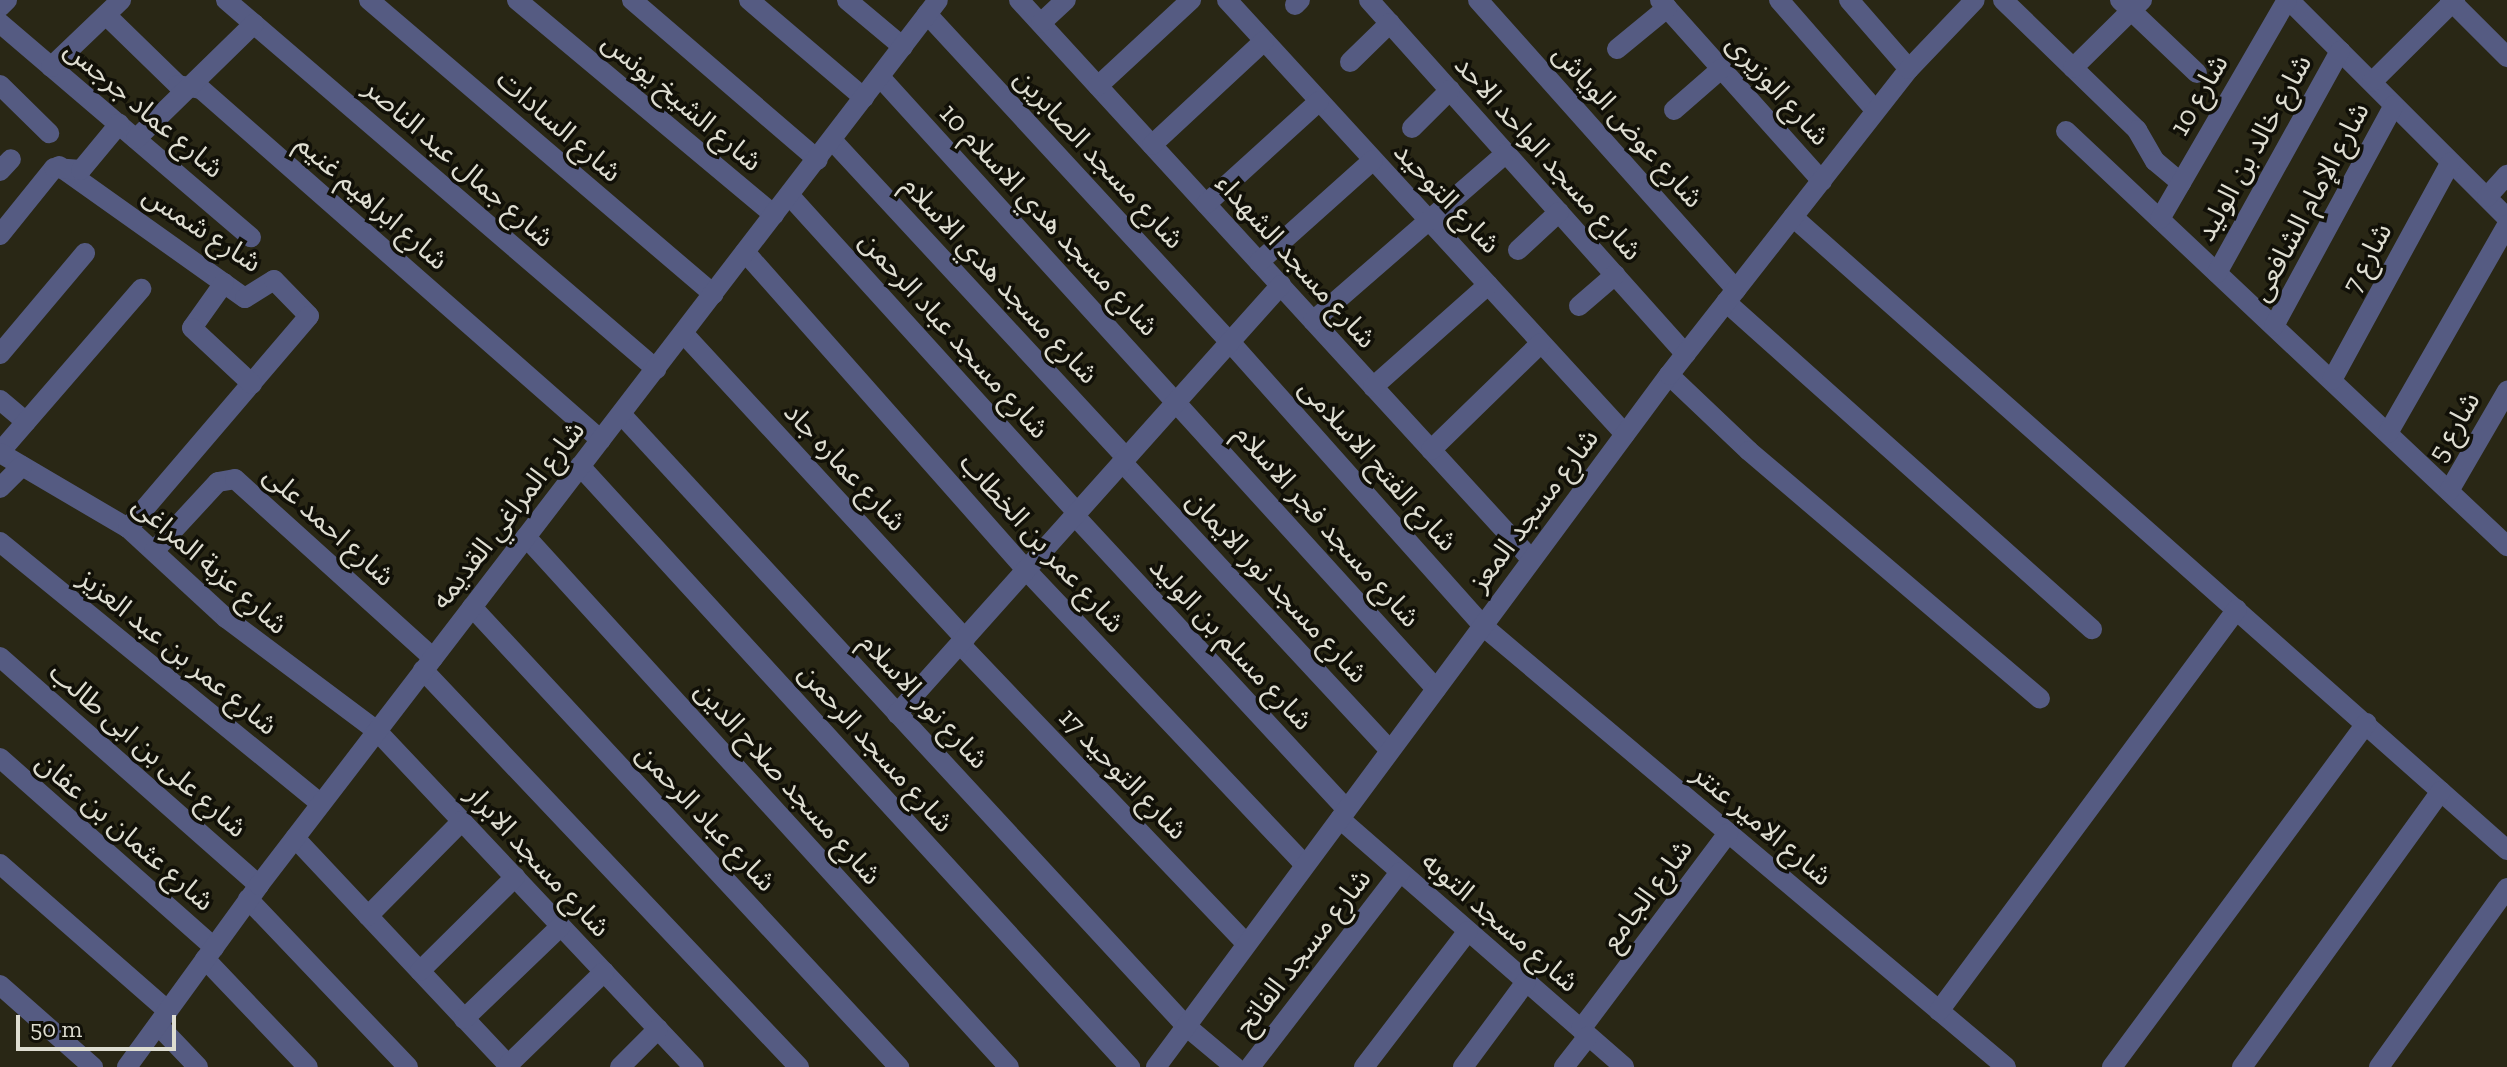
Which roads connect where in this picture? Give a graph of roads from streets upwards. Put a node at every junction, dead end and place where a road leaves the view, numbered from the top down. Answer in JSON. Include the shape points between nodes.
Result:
{"nodes":[{"id":1,"x":7,"y":0,"type":"edge"},
{"id":2,"x":121,"y":0,"type":"edge"},
{"id":3,"x":226,"y":0,"type":"edge"},
{"id":4,"x":369,"y":0,"type":"edge"},
{"id":5,"x":517,"y":0,"type":"edge"},
{"id":6,"x":632,"y":0,"type":"edge"},
{"id":7,"x":749,"y":0,"type":"edge"},
{"id":8,"x":847,"y":0,"type":"edge"},
{"id":9,"x":1019,"y":0,"type":"edge"},
{"id":10,"x":1066,"y":0,"type":"edge"},
{"id":11,"x":1191,"y":0,"type":"edge"},
{"id":12,"x":1227,"y":0,"type":"edge"},
{"id":13,"x":1369,"y":0,"type":"edge"},
{"id":14,"x":1478,"y":0,"type":"edge"},
{"id":15,"x":1779,"y":0,"type":"edge"},
{"id":16,"x":1849,"y":0,"type":"edge"},
{"id":17,"x":1975,"y":0,"type":"edge"},
{"id":18,"x":2003,"y":0,"type":"edge"},
{"id":19,"x":2288,"y":0,"type":"edge"},
{"id":20,"x":2453,"y":1,"type":"edge"},
{"id":21,"x":1663,"y":4,"type":"edge"},
{"id":22,"x":2131,"y":4,"type":"edge"},
{"id":23,"x":0,"y":7,"type":"edge"},
{"id":24,"x":932,"y":7,"type":"edge"},
{"id":25,"x":106,"y":15,"type":"junction"},
{"id":26,"x":0,"y":23,"type":"edge"},
{"id":27,"x":1041,"y":23,"type":"junction"},
{"id":28,"x":1390,"y":23,"type":"junction"},
{"id":29,"x":254,"y":24,"type":"junction"},
{"id":30,"x":1264,"y":41,"type":"junction"},
{"id":31,"x":903,"y":47,"type":"junction"},
{"id":32,"x":1617,"y":49,"type":"dead end"},
{"id":33,"x":2340,"y":51,"type":"junction"},
{"id":34,"x":2507,"y":57,"type":"edge"},
{"id":35,"x":1350,"y":62,"type":"dead end"},
{"id":36,"x":51,"y":67,"type":"junction"},
{"id":37,"x":2073,"y":68,"type":"junction"},
{"id":38,"x":1721,"y":69,"type":"junction"},
{"id":39,"x":1909,"y":69,"type":"junction"},
{"id":40,"x":2197,"y":73,"type":"dead end"},
{"id":41,"x":880,"y":77,"type":"junction"},
{"id":42,"x":2372,"y":82,"type":"junction"},
{"id":43,"x":0,"y":85,"type":"edge"},
{"id":44,"x":1098,"y":86,"type":"junction"},
{"id":45,"x":189,"y":88,"type":"junction"},
{"id":46,"x":1450,"y":90,"type":"junction"},
{"id":47,"x":864,"y":98,"type":"junction"},
{"id":48,"x":1319,"y":101,"type":"junction"},
{"id":49,"x":2394,"y":105,"type":"junction"},
{"id":50,"x":1674,"y":110,"type":"dead end"},
{"id":51,"x":1876,"y":111,"type":"junction"},
{"id":52,"x":119,"y":124,"type":"junction"},
{"id":53,"x":1412,"y":128,"type":"dead end"},
{"id":54,"x":2066,"y":131,"type":"dead end"},
{"id":55,"x":49,"y":133,"type":"dead end"},
{"id":56,"x":136,"y":139,"type":"junction"},
{"id":57,"x":832,"y":140,"type":"junction"},
{"id":58,"x":1152,"y":145,"type":"junction"},
{"id":59,"x":1506,"y":153,"type":"junction"},
{"id":60,"x":818,"y":160,"type":"junction"},
{"id":61,"x":1373,"y":160,"type":"junction"},
{"id":62,"x":2451,"y":162,"type":"junction"},
{"id":63,"x":59,"y":166,"type":"junction"},
{"id":64,"x":2507,"y":175,"type":"edge"},
{"id":65,"x":1822,"y":181,"type":"junction"},
{"id":66,"x":2181,"y":183,"type":"junction"},
{"id":67,"x":790,"y":196,"type":"junction"},
{"id":68,"x":2487,"y":197,"type":"junction"},
{"id":69,"x":1206,"y":204,"type":"junction"},
{"id":70,"x":1559,"y":212,"type":"junction"},
{"id":71,"x":774,"y":215,"type":"junction"},
{"id":72,"x":1793,"y":217,"type":"junction"},
{"id":73,"x":2507,"y":218,"type":"edge"},
{"id":74,"x":2160,"y":219,"type":"junction"},
{"id":75,"x":1428,"y":220,"type":"junction"},
{"id":76,"x":2507,"y":225,"type":"edge"},
{"id":77,"x":0,"y":235,"type":"edge"},
{"id":78,"x":251,"y":237,"type":"dead end"},
{"id":79,"x":1518,"y":250,"type":"dead end"},
{"id":80,"x":745,"y":252,"type":"junction"},
{"id":81,"x":85,"y":253,"type":"dead end"},
{"id":82,"x":1259,"y":262,"type":"junction"},
{"id":83,"x":2217,"y":273,"type":"junction"},
{"id":84,"x":1615,"y":275,"type":"junction"},
{"id":85,"x":224,"y":283,"type":"junction"},
{"id":86,"x":1281,"y":285,"type":"junction"},
{"id":87,"x":1488,"y":285,"type":"junction"},
{"id":88,"x":141,"y":289,"type":"dead end"},
{"id":89,"x":713,"y":294,"type":"junction"},
{"id":90,"x":1731,"y":296,"type":"junction"},
{"id":91,"x":1579,"y":306,"type":"dead end"},
{"id":92,"x":1313,"y":321,"type":"junction"},
{"id":93,"x":2274,"y":326,"type":"junction"},
{"id":94,"x":683,"y":333,"type":"junction"},
{"id":95,"x":1230,"y":342,"type":"junction"},
{"id":96,"x":1541,"y":343,"type":"junction"},
{"id":97,"x":0,"y":354,"type":"edge"},
{"id":98,"x":1686,"y":354,"type":"junction"},
{"id":99,"x":656,"y":369,"type":"junction"},
{"id":100,"x":1669,"y":375,"type":"junction"},
{"id":101,"x":2332,"y":380,"type":"junction"},
{"id":102,"x":252,"y":384,"type":"junction"},
{"id":103,"x":1373,"y":387,"type":"junction"},
{"id":104,"x":2507,"y":391,"type":"edge"},
{"id":105,"x":0,"y":400,"type":"edge"},
{"id":106,"x":1177,"y":401,"type":"junction"},
{"id":107,"x":621,"y":414,"type":"junction"},
{"id":108,"x":26,"y":422,"type":"junction"},
{"id":109,"x":2388,"y":433,"type":"junction"},
{"id":110,"x":1625,"y":434,"type":"junction"},
{"id":111,"x":601,"y":440,"type":"junction"},
{"id":112,"x":1431,"y":450,"type":"junction"},
{"id":113,"x":0,"y":452,"type":"edge"},
{"id":114,"x":1124,"y":460,"type":"junction"},
{"id":115,"x":22,"y":466,"type":"junction"},
{"id":116,"x":580,"y":466,"type":"junction"},
{"id":117,"x":0,"y":488,"type":"edge"},
{"id":118,"x":2449,"y":491,"type":"junction"},
{"id":119,"x":1076,"y":514,"type":"junction"},
{"id":120,"x":128,"y":528,"type":"junction"},
{"id":121,"x":526,"y":537,"type":"junction"},
{"id":122,"x":0,"y":542,"type":"edge"},
{"id":123,"x":2507,"y":546,"type":"edge"},
{"id":124,"x":154,"y":551,"type":"junction"},
{"id":125,"x":1532,"y":560,"type":"junction"},
{"id":126,"x":1026,"y":570,"type":"junction"},
{"id":127,"x":472,"y":607,"type":"junction"},
{"id":128,"x":2237,"y":609,"type":"junction"},
{"id":129,"x":1483,"y":626,"type":"junction"},
{"id":130,"x":2092,"y":629,"type":"dead end"},
{"id":131,"x":962,"y":642,"type":"junction"},
{"id":132,"x":0,"y":657,"type":"edge"},
{"id":133,"x":428,"y":664,"type":"junction"},
{"id":134,"x":1436,"y":689,"type":"junction"},
{"id":135,"x":2040,"y":699,"type":"dead end"},
{"id":136,"x":897,"y":714,"type":"junction"},
{"id":137,"x":2367,"y":723,"type":"junction"},
{"id":138,"x":377,"y":731,"type":"junction"},
{"id":139,"x":1390,"y":750,"type":"junction"},
{"id":140,"x":0,"y":758,"type":"edge"},
{"id":141,"x":2441,"y":791,"type":"junction"},
{"id":142,"x":321,"y":804,"type":"junction"},
{"id":143,"x":1343,"y":814,"type":"junction"},
{"id":144,"x":462,"y":821,"type":"junction"},
{"id":145,"x":1728,"y":833,"type":"junction"},
{"id":146,"x":295,"y":838,"type":"junction"},
{"id":147,"x":2507,"y":850,"type":"edge"},
{"id":148,"x":0,"y":864,"type":"edge"},
{"id":149,"x":1305,"y":865,"type":"junction"},
{"id":150,"x":1400,"y":872,"type":"junction"},
{"id":151,"x":515,"y":877,"type":"junction"},
{"id":152,"x":2507,"y":888,"type":"edge"},
{"id":153,"x":254,"y":892,"type":"junction"},
{"id":154,"x":368,"y":916,"type":"junction"},
{"id":155,"x":561,"y":926,"type":"junction"},
{"id":156,"x":1468,"y":931,"type":"junction"},
{"id":157,"x":1246,"y":943,"type":"junction"},
{"id":158,"x":210,"y":953,"type":"junction"},
{"id":159,"x":420,"y":971,"type":"junction"},
{"id":160,"x":604,"y":972,"type":"junction"},
{"id":161,"x":1526,"y":982,"type":"junction"},
{"id":162,"x":0,"y":985,"type":"edge"},
{"id":163,"x":1939,"y":1011,"type":"junction"},
{"id":164,"x":163,"y":1018,"type":"junction"},
{"id":165,"x":464,"y":1019,"type":"junction"},
{"id":166,"x":1186,"y":1026,"type":"junction"},
{"id":167,"x":658,"y":1029,"type":"junction"},
{"id":168,"x":1584,"y":1032,"type":"junction"},
{"id":169,"x":509,"y":1066,"type":"edge"},
{"id":170,"x":93,"y":1067,"type":"edge"},
{"id":171,"x":127,"y":1067,"type":"edge"},
{"id":172,"x":198,"y":1067,"type":"edge"},
{"id":173,"x":308,"y":1067,"type":"edge"},
{"id":174,"x":408,"y":1067,"type":"edge"},
{"id":175,"x":620,"y":1067,"type":"edge"},
{"id":176,"x":694,"y":1067,"type":"edge"},
{"id":177,"x":799,"y":1067,"type":"edge"},
{"id":178,"x":899,"y":1067,"type":"edge"},
{"id":179,"x":1009,"y":1067,"type":"edge"},
{"id":180,"x":1130,"y":1067,"type":"edge"},
{"id":181,"x":1156,"y":1067,"type":"edge"},
{"id":182,"x":1235,"y":1067,"type":"edge"},
{"id":183,"x":1250,"y":1067,"type":"edge"},
{"id":184,"x":1364,"y":1067,"type":"edge"},
{"id":185,"x":1463,"y":1067,"type":"edge"},
{"id":186,"x":1564,"y":1067,"type":"edge"},
{"id":187,"x":1624,"y":1067,"type":"edge"},
{"id":188,"x":2006,"y":1067,"type":"edge"},
{"id":189,"x":2112,"y":1067,"type":"edge"},
{"id":190,"x":2242,"y":1067,"type":"edge"},
{"id":191,"x":2379,"y":1067,"type":"edge"}],
"edges":[{"from":1,"to":23,"type":"street"},
{"from":2,"to":25,"type":"street"},
{"from":3,"to":29,"type":"street","name":"شارع جمال عبد الناصر"},
{"from":4,"to":89,"type":"street","name":"شارع السادات"},
{"from":5,"to":71,"type":"street","name":"شارع الشيخ يونس"},
{"from":6,"to":60,"type":"street"},
{"from":7,"to":47,"type":"street"},
{"from":8,"to":31,"type":"street"},
{"from":9,"to":27,"type":"street","name":"شارع مسجد الشهداء"},
{"from":10,"to":27,"type":"street"},
{"from":11,"to":44,"type":"street"},
{"from":12,"to":30,"type":"street","name":"شارع التوحيد"},
{"from":13,"to":28,"type":"street","name":"شارع مسجد الواحد الاحد"},
{"from":14,"to":90,"type":"street","name":"شارع عوض الوياش"},
{"from":15,"to":51,"type":"street"},
{"from":16,"to":39,"type":"street"},
{"from":17,"to":39,"type":"street","name":"شارع مسجد المعز"},
{"from":18,"to":37,"type":"street"},
{"from":19,"to":33,"type":"street"},
{"from":19,"to":66,"type":"street","name":"شارع 10"},
{"from":20,"to":34,"type":"street"},
{"from":20,"to":42,"type":"street"},
{"from":21,"to":32,"type":"street"},
{"from":21,"to":38,"type":"street","name":"شارع الوزيرى"},
{"from":22,"to":37,"type":"street"},
{"from":22,"to":40,"type":"street"},
{"from":24,"to":31,"type":"street","name":"شارع المراغي القديمه"},
{"from":24,"to":95,"type":"street","name":"شارع مسجد الصابرين"},
{"from":25,"to":36,"type":"street"},
{"from":25,"to":45,"type":"street","name":"شارع ابراهيم غنيم","via":[[178,85]]},
{"from":26,"to":36,"type":"street","name":"شارع عماد جرجس"},
{"from":27,"to":44,"type":"street","name":"شارع مسجد الشهداء"},
{"from":28,"to":35,"type":"street"},
{"from":28,"to":46,"type":"street","name":"شارع مسجد الواحد الاحد"},
{"from":29,"to":45,"type":"street"},
{"from":29,"to":99,"type":"street","name":"شارع جمال عبد الناصر"},
{"from":30,"to":48,"type":"street","name":"شارع التوحيد"},
{"from":30,"to":58,"type":"street"},
{"from":31,"to":41,"type":"street","name":"شارع المراغي القديمه"},
{"from":33,"to":42,"type":"street"},
{"from":33,"to":83,"type":"street","name":"شارع خالد بن الوليد"},
{"from":36,"to":52,"type":"street","name":"شارع عماد جرجس"},
{"from":37,"to":66,"type":"street","via":[[2137,130],[2155,161]]},
{"from":38,"to":50,"type":"street"},
{"from":38,"to":65,"type":"street","name":"شارع الوزيرى"},
{"from":39,"to":51,"type":"street","name":"شارع مسجد المعز"},
{"from":41,"to":47,"type":"street","name":"شارع المراغي القديمه"},
{"from":41,"to":106,"type":"street","name":"شارع مسجد هدي الاسلام 10"},
{"from":42,"to":49,"type":"street"},
{"from":43,"to":55,"type":"street"},
{"from":44,"to":58,"type":"street","name":"شارع مسجد الشهداء"},
{"from":45,"to":56,"type":"street"},
{"from":45,"to":111,"type":"street","name":"شارع ابراهيم غنيم","via":[[201,89]]},
{"from":46,"to":53,"type":"street"},
{"from":46,"to":59,"type":"street","name":"شارع مسجد الواحد الاحد"},
{"from":47,"to":57,"type":"street","name":"شارع المراغي القديمه"},
{"from":48,"to":61,"type":"street","name":"شارع التوحيد"},
{"from":48,"to":69,"type":"street"},
{"from":49,"to":62,"type":"street"},
{"from":49,"to":93,"type":"street","name":"شارع الإمام الشافعى"},
{"from":51,"to":65,"type":"street","name":"شارع مسجد المعز"},
{"from":52,"to":56,"type":"street","name":"شارع عماد جرجس"},
{"from":52,"to":63,"type":"street","via":[[81,170]]},
{"from":54,"to":74,"type":"street"},
{"from":56,"to":78,"type":"street","name":"شارع عماد جرجس"},
{"from":57,"to":60,"type":"street","name":"شارع المراغي القديمه"},
{"from":57,"to":114,"type":"street","name":"شارع مسجد هدي الاسلام"},
{"from":58,"to":69,"type":"street","name":"شارع مسجد الشهداء"},
{"from":59,"to":70,"type":"street","name":"شارع مسجد الواحد الاحد"},
{"from":59,"to":75,"type":"street"},
{"from":60,"to":67,"type":"street","name":"شارع المراغي القديمه"},
{"from":61,"to":75,"type":"street","name":"شارع التوحيد"},
{"from":61,"to":82,"type":"street"},
{"from":62,"to":68,"type":"street"},
{"from":62,"to":101,"type":"street","name":"شارع 7"},
{"from":63,"to":77,"type":"street"},
{"from":63,"to":85,"type":"street","name":"شارع شمس"},
{"from":64,"to":68,"type":"street"},
{"from":65,"to":72,"type":"street","name":"شارع مسجد المعز"},
{"from":66,"to":74,"type":"street","name":"شارع 10"},
{"from":67,"to":71,"type":"street","name":"شارع المراغي القديمه"},
{"from":67,"to":119,"type":"street","name":"شارع مسجد عباد الرحمن"},
{"from":68,"to":73,"type":"street"},
{"from":69,"to":82,"type":"street","name":"شارع مسجد الشهداء"},
{"from":70,"to":79,"type":"street"},
{"from":70,"to":84,"type":"street","name":"شارع مسجد الواحد الاحد"},
{"from":71,"to":80,"type":"street","name":"شارع المراغي القديمه"},
{"from":72,"to":90,"type":"street","name":"شارع مسجد المعز"},
{"from":72,"to":128,"type":"street"},
{"from":74,"to":83,"type":"street"},
{"from":75,"to":87,"type":"street","name":"شارع التوحيد"},
{"from":75,"to":92,"type":"street"},
{"from":76,"to":109,"type":"street"},
{"from":80,"to":89,"type":"street","name":"شارع المراغي القديمه"},
{"from":80,"to":126,"type":"street","name":"شارع عمر بن الخطاب"},
{"from":81,"to":97,"type":"street"},
{"from":82,"to":86,"type":"street","name":"شارع مسجد الشهداء"},
{"from":83,"to":93,"type":"street"},
{"from":84,"to":91,"type":"street"},
{"from":84,"to":98,"type":"street","name":"شارع مسجد الواحد الاحد"},
{"from":85,"to":102,"type":"street","via":[[192,328]]},
{"from":85,"to":102,"type":"street","name":"شارع شمس","via":[[248,299],[274,280],[307,311],[307,322]]},
{"from":86,"to":92,"type":"street","name":"شارع مسجد الشهداء"},
{"from":86,"to":95,"type":"street"},
{"from":87,"to":96,"type":"street","name":"شارع التوحيد"},
{"from":87,"to":103,"type":"street"},
{"from":88,"to":108,"type":"street"},
{"from":89,"to":94,"type":"street","name":"شارع المراغي القديمه"},
{"from":90,"to":98,"type":"street","name":"شارع مسجد المعز"},
{"from":90,"to":130,"type":"street","name":"شارع عوض الوياش"},
{"from":92,"to":103,"type":"street","name":"شارع مسجد الشهداء"},
{"from":93,"to":101,"type":"street"},
{"from":94,"to":99,"type":"street","name":"شارع المراغي القديمه"},
{"from":94,"to":131,"type":"street","name":"شارع عماره جاد"},
{"from":95,"to":106,"type":"street"},
{"from":95,"to":129,"type":"street","name":"شارع الفتح الاسلامى"},
{"from":96,"to":110,"type":"street","name":"شارع التوحيد"},
{"from":96,"to":112,"type":"street"},
{"from":98,"to":100,"type":"street","name":"شارع مسجد المعز"},
{"from":99,"to":107,"type":"street","name":"شارع المراغي القديمه"},
{"from":100,"to":110,"type":"street","name":"شارع مسجد المعز"},
{"from":100,"to":135,"type":"street","via":[[1749,451]]},
{"from":101,"to":109,"type":"street"},
{"from":102,"to":120,"type":"street"},
{"from":103,"to":112,"type":"street","name":"شارع مسجد الشهداء"},
{"from":104,"to":118,"type":"street","name":"شارع 5"},
{"from":105,"to":108,"type":"street"},
{"from":106,"to":114,"type":"street"},
{"from":106,"to":134,"type":"street","name":"شارع مسجد فجر الاسلام"},
{"from":107,"to":111,"type":"street","name":"شارع المراغي القديمه"},
{"from":107,"to":136,"type":"street","name":"شارع نور الاسلام"},
{"from":108,"to":113,"type":"street"},
{"from":109,"to":118,"type":"street"},
{"from":110,"to":125,"type":"street","name":"شارع مسجد المعز"},
{"from":111,"to":116,"type":"street","name":"شارع المراغي القديمه"},
{"from":112,"to":125,"type":"street","name":"شارع مسجد الشهداء"},
{"from":113,"to":115,"type":"street","name":"شارع عزبة المراغى"},
{"from":114,"to":119,"type":"street"},
{"from":114,"to":139,"type":"street","name":"شارع مسجد نور الايمان"},
{"from":115,"to":117,"type":"street"},
{"from":115,"to":120,"type":"street","name":"شارع عزبة المراغى"},
{"from":116,"to":121,"type":"street","name":"شارع المراغي القديمه"},
{"from":116,"to":180,"type":"street","name":"شارع مسجد الرحمن"},
{"from":118,"to":123,"type":"street"},
{"from":119,"to":126,"type":"street"},
{"from":119,"to":143,"type":"street","name":"شارع مسلم بن الوليد"},
{"from":120,"to":124,"type":"street","name":"شارع عزبة المراغى"},
{"from":121,"to":127,"type":"street","name":"شارع المراغي القديمه"},
{"from":121,"to":179,"type":"street","name":"شارع مسجد صلاح الدين"},
{"from":122,"to":142,"type":"street","name":"شارع عمر بن عبد العزيز"},
{"from":124,"to":133,"type":"street","name":"شارع احمد على","via":[[218,482],[235,479]]},
{"from":124,"to":138,"type":"street","name":"شارع عزبة المراغى","via":[[260,646]]},
{"from":125,"to":129,"type":"street","name":"شارع مسجد المعز"},
{"from":126,"to":131,"type":"street"},
{"from":126,"to":149,"type":"street","name":"شارع عمر بن الخطاب"},
{"from":127,"to":133,"type":"street","name":"شارع المراغي القديمه"},
{"from":127,"to":178,"type":"street","name":"شارع عباد الرحمن"},
{"from":128,"to":137,"type":"street"},
{"from":128,"to":163,"type":"street"},
{"from":129,"to":134,"type":"street","name":"شارع مسجد المعز"},
{"from":129,"to":145,"type":"street","name":"شارع الامير عنتر"},
{"from":131,"to":136,"type":"street"},
{"from":131,"to":157,"type":"street","name":"شارع التوحيد 17"},
{"from":132,"to":153,"type":"street","name":"شارع على بن ابى طالب"},
{"from":133,"to":138,"type":"street","name":"شارع المراغي القديمه"},
{"from":133,"to":177,"type":"street"},
{"from":134,"to":139,"type":"street","name":"شارع مسجد المعز"},
{"from":136,"to":166,"type":"street","name":"شارع نور الاسلام"},
{"from":137,"to":141,"type":"street"},
{"from":137,"to":189,"type":"street"},
{"from":138,"to":142,"type":"street","name":"شارع المراغي القديمه"},
{"from":138,"to":144,"type":"street","name":"شارع مسجد الابرار"},
{"from":139,"to":143,"type":"street","name":"شارع مسجد المعز"},
{"from":140,"to":158,"type":"street","name":"شارع عثمان بن عفان"},
{"from":141,"to":147,"type":"street"},
{"from":141,"to":190,"type":"street"},
{"from":142,"to":146,"type":"street","name":"شارع المراغي القديمه"},
{"from":143,"to":149,"type":"street","name":"شارع مسجد المعز"},
{"from":143,"to":150,"type":"street","name":"شارع مسجد التوبه"},
{"from":144,"to":151,"type":"street","name":"شارع مسجد الابرار"},
{"from":144,"to":154,"type":"street"},
{"from":145,"to":163,"type":"street","name":"شارع الامير عنتر"},
{"from":145,"to":168,"type":"street","name":"شارع الجامع"},
{"from":146,"to":153,"type":"street","name":"شارع المراغي القديمه"},
{"from":146,"to":154,"type":"street"},
{"from":148,"to":164,"type":"street"},
{"from":149,"to":157,"type":"street","name":"شارع مسجد المعز"},
{"from":150,"to":156,"type":"street","name":"شارع مسجد التوبه"},
{"from":150,"to":183,"type":"street","name":"شارع مسجد الفاتح"},
{"from":151,"to":155,"type":"street","name":"شارع مسجد الابرار"},
{"from":151,"to":159,"type":"street"},
{"from":152,"to":191,"type":"street"},
{"from":153,"to":158,"type":"street","name":"شارع المراغي القديمه"},
{"from":153,"to":174,"type":"street","name":"شارع على بن ابى طالب"},
{"from":154,"to":159,"type":"street"},
{"from":155,"to":160,"type":"street","name":"شارع مسجد الابرار"},
{"from":155,"to":165,"type":"street"},
{"from":156,"to":161,"type":"street","name":"شارع مسجد التوبه"},
{"from":156,"to":184,"type":"street"},
{"from":157,"to":166,"type":"street","name":"شارع مسجد المعز"},
{"from":158,"to":164,"type":"street","name":"شارع المراغي القديمه"},
{"from":158,"to":173,"type":"street","name":"شارع عثمان بن عفان"},
{"from":159,"to":165,"type":"street"},
{"from":160,"to":167,"type":"street","name":"شارع مسجد الابرار"},
{"from":160,"to":169,"type":"street"},
{"from":161,"to":168,"type":"street","name":"شارع مسجد التوبه"},
{"from":161,"to":185,"type":"street"},
{"from":162,"to":170,"type":"street"},
{"from":163,"to":188,"type":"street","name":"شارع الامير عنتر"},
{"from":164,"to":171,"type":"street","name":"شارع المراغي القديمه"},
{"from":164,"to":172,"type":"street"},
{"from":165,"to":169,"type":"street"},
{"from":166,"to":181,"type":"street","name":"شارع مسجد المعز"},
{"from":166,"to":182,"type":"street","name":"شارع نور الاسلام"},
{"from":167,"to":175,"type":"street"},
{"from":167,"to":176,"type":"street","name":"شارع مسجد الابرار"},
{"from":168,"to":186,"type":"street"},
{"from":168,"to":187,"type":"street","name":"شارع مسجد التوبه"}]}
